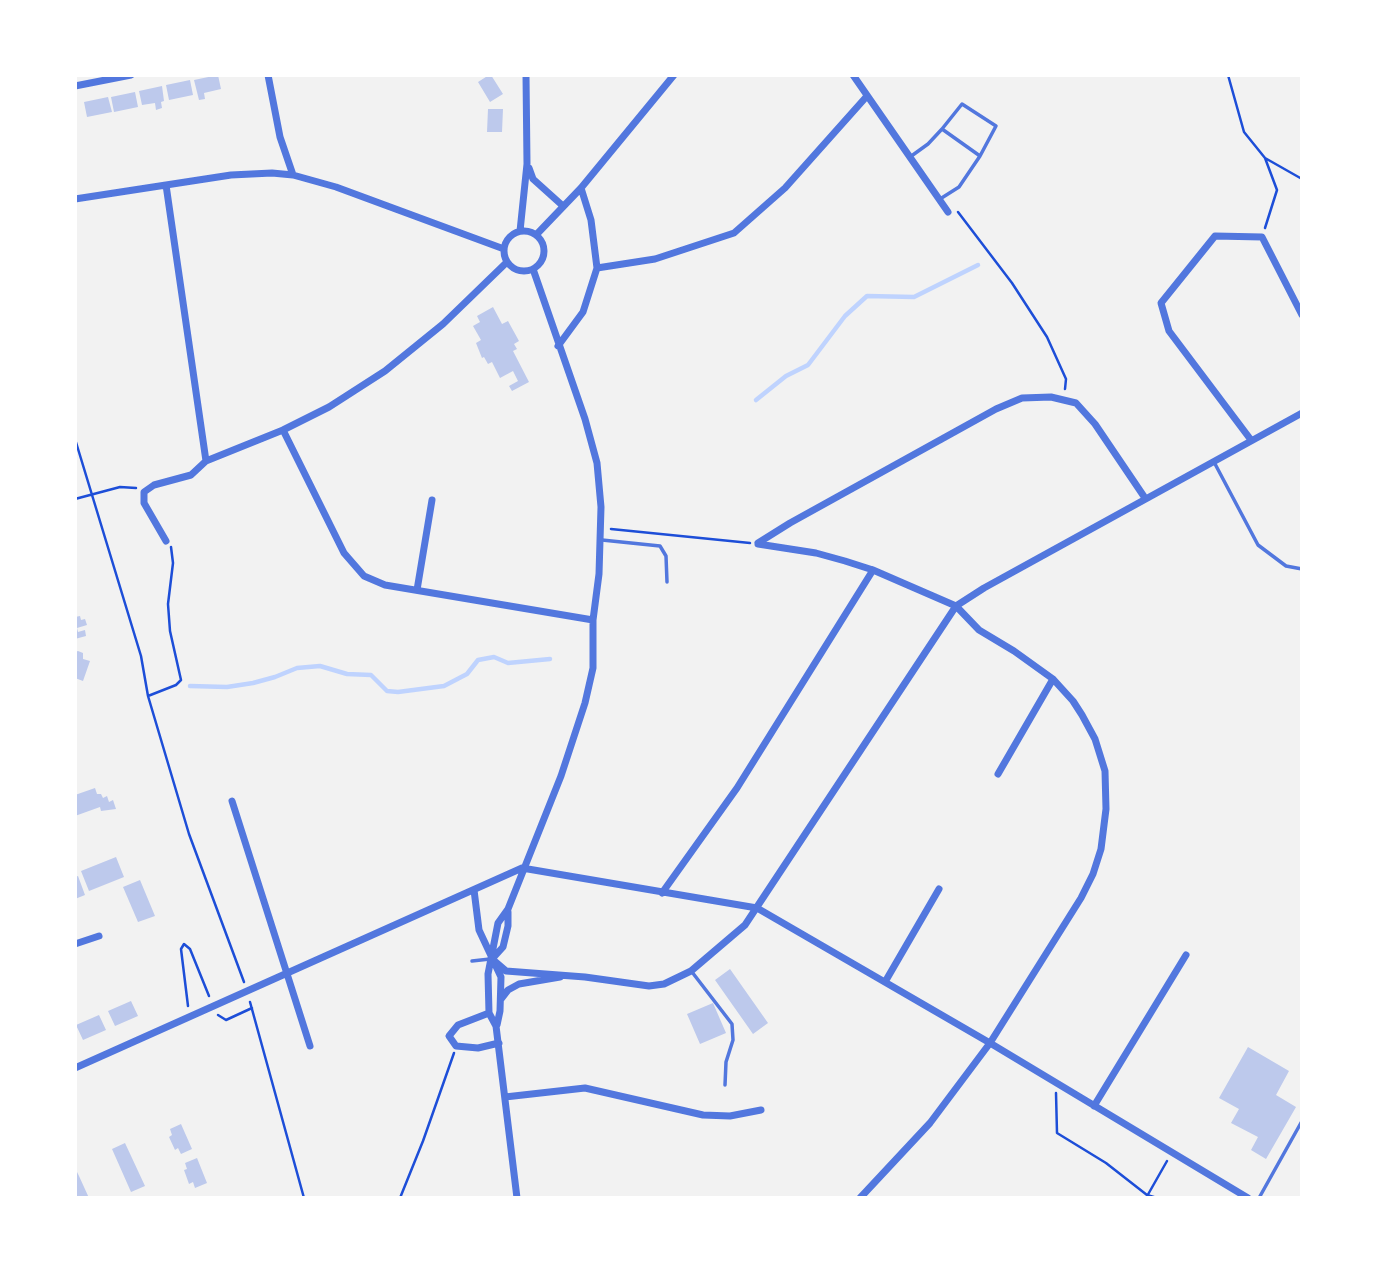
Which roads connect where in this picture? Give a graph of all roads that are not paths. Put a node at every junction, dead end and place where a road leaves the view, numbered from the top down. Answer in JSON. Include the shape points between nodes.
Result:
{"nodes":[{"id":1,"x":131,"y":75,"type":"edge"},
{"id":2,"x":268,"y":75,"type":"edge"},
{"id":3,"x":526,"y":75,"type":"edge"},
{"id":4,"x":674,"y":75,"type":"edge"},
{"id":5,"x":853,"y":75,"type":"edge"},
{"id":6,"x":75,"y":86,"type":"edge"},
{"id":7,"x":867,"y":96,"type":"junction"},
{"id":8,"x":942,"y":129,"type":"junction"},
{"id":9,"x":980,"y":156,"type":"junction"},
{"id":10,"x":910,"y":157,"type":"junction"},
{"id":11,"x":527,"y":164,"type":"junction"},
{"id":12,"x":293,"y":176,"type":"junction"},
{"id":13,"x":166,"y":185,"type":"junction"},
{"id":14,"x":581,"y":188,"type":"junction"},
{"id":15,"x":940,"y":199,"type":"junction"},
{"id":16,"x":75,"y":200,"type":"edge"},
{"id":17,"x":564,"y":206,"type":"junction"},
{"id":18,"x":948,"y":212,"type":"road end"},
{"id":19,"x":520,"y":231,"type":"junction"},
{"id":20,"x":536,"y":235,"type":"junction"},
{"id":21,"x":504,"y":249,"type":"junction"},
{"id":22,"x":507,"y":262,"type":"junction"},
{"id":23,"x":597,"y":268,"type":"junction"},
{"id":24,"x":533,"y":269,"type":"junction"},
{"id":25,"x":1302,"y":315,"type":"edge"},
{"id":26,"x":558,"y":346,"type":"junction"},
{"id":27,"x":1302,"y":413,"type":"edge"},
{"id":28,"x":283,"y":430,"type":"junction"},
{"id":29,"x":1251,"y":440,"type":"junction"},
{"id":30,"x":206,"y":461,"type":"junction"},
{"id":31,"x":1213,"y":461,"type":"junction"},
{"id":32,"x":1145,"y":498,"type":"junction"},
{"id":33,"x":432,"y":500,"type":"dead end"},
{"id":34,"x":600,"y":540,"type":"junction"},
{"id":35,"x":166,"y":541,"type":"road end"},
{"id":36,"x":1302,"y":569,"type":"edge"},
{"id":37,"x":873,"y":570,"type":"junction"},
{"id":38,"x":667,"y":582,"type":"dead end"},
{"id":39,"x":417,"y":590,"type":"junction"},
{"id":40,"x":956,"y":606,"type":"junction"},
{"id":41,"x":593,"y":620,"type":"junction"},
{"id":42,"x":1053,"y":678,"type":"junction"},
{"id":43,"x":998,"y":774,"type":"dead end"},
{"id":44,"x":232,"y":801,"type":"dead end"},
{"id":45,"x":522,"y":868,"type":"junction"},
{"id":46,"x":939,"y":889,"type":"dead end"},
{"id":47,"x":474,"y":891,"type":"junction"},
{"id":48,"x":662,"y":893,"type":"junction"},
{"id":49,"x":757,"y":908,"type":"junction"},
{"id":50,"x":99,"y":936,"type":"dead end"},
{"id":51,"x":75,"y":944,"type":"edge"},
{"id":52,"x":1186,"y":955,"type":"dead end"},
{"id":53,"x":492,"y":959,"type":"junction"},
{"id":54,"x":472,"y":961,"type":"dead end"},
{"id":55,"x":691,"y":971,"type":"junction"},
{"id":56,"x":284,"y":974,"type":"junction"},
{"id":57,"x":567,"y":975,"type":"junction"},
{"id":58,"x":885,"y":982,"type":"junction"},
{"id":59,"x":489,"y":1000,"type":"junction"},
{"id":60,"x":500,"y":1000,"type":"junction"},
{"id":61,"x":489,"y":1013,"type":"junction"},
{"id":62,"x":496,"y":1026,"type":"junction"},
{"id":63,"x":499,"y":1043,"type":"junction"},
{"id":64,"x":990,"y":1043,"type":"junction"},
{"id":65,"x":310,"y":1046,"type":"dead end"},
{"id":66,"x":75,"y":1068,"type":"edge"},
{"id":67,"x":724,"y":1085,"type":"dead end"},
{"id":68,"x":505,"y":1097,"type":"junction"},
{"id":69,"x":1094,"y":1106,"type":"junction"},
{"id":70,"x":761,"y":1110,"type":"dead end"},
{"id":71,"x":1302,"y":1121,"type":"edge"},
{"id":72,"x":517,"y":1198,"type":"edge"},
{"id":73,"x":860,"y":1198,"type":"edge"},
{"id":74,"x":1248,"y":1198,"type":"edge"},
{"id":75,"x":1259,"y":1198,"type":"edge"}],
"edges":[{"from":1,"to":6,"type":"street"},
{"from":2,"to":12,"type":"street","via":[[279,137]]},
{"from":3,"to":11,"type":"street"},
{"from":4,"to":14,"type":"street"},
{"from":5,"to":7,"type":"street"},
{"from":7,"to":10,"type":"street"},
{"from":7,"to":23,"type":"street","via":[[785,188],[734,233],[655,259]]},
{"from":8,"to":9,"type":"lane"},
{"from":8,"to":9,"type":"lane","via":[[962,104],[996,126]]},
{"from":8,"to":10,"type":"lane"},
{"from":9,"to":15,"type":"lane","via":[[959,187]]},
{"from":10,"to":15,"type":"street"},
{"from":11,"to":17,"type":"street","via":[[533,179]]},
{"from":11,"to":19,"type":"street"},
{"from":12,"to":13,"type":"street","via":[[272,173]]},
{"from":12,"to":21,"type":"street","via":[[336,187]]},
{"from":13,"to":16,"type":"street"},
{"from":13,"to":30,"type":"street"},
{"from":14,"to":17,"type":"street"},
{"from":14,"to":23,"type":"street"},
{"from":15,"to":18,"type":"street"},
{"from":17,"to":20,"type":"street"},
{"from":19,"to":20,"type":"street"},
{"from":19,"to":21,"type":"street","via":[[509,237]]},
{"from":20,"to":24,"type":"street","via":[[544,253]]},
{"from":21,"to":22,"type":"street"},
{"from":22,"to":24,"type":"street","via":[[522,271]]},
{"from":22,"to":28,"type":"street","via":[[443,324],[385,371]]},
{"from":23,"to":26,"type":"street","via":[[583,312]]},
{"from":24,"to":26,"type":"street"},
{"from":25,"to":29,"type":"street","via":[[1262,237],[1215,236],[1161,303],[1168,331]]},
{"from":26,"to":34,"type":"street","via":[[597,463]]},
{"from":27,"to":29,"type":"street"},
{"from":28,"to":30,"type":"street"},
{"from":28,"to":39,"type":"street","via":[[344,553],[364,576]]},
{"from":29,"to":31,"type":"street"},
{"from":30,"to":35,"type":"street","via":[[191,475],[144,492],[144,503]]},
{"from":31,"to":32,"type":"street"},
{"from":31,"to":36,"type":"lane","via":[[1258,545],[1286,566]]},
{"from":32,"to":37,"type":"street","via":[[1076,403],[1051,397],[1022,398],[758,544],[816,553]]},
{"from":32,"to":40,"type":"street"},
{"from":33,"to":39,"type":"street"},
{"from":34,"to":38,"type":"lane","via":[[660,546],[666,556]]},
{"from":34,"to":41,"type":"street"},
{"from":37,"to":40,"type":"street"},
{"from":37,"to":48,"type":"street","via":[[737,788]]},
{"from":39,"to":41,"type":"street"},
{"from":40,"to":42,"type":"street","via":[[979,630]]},
{"from":40,"to":49,"type":"street"},
{"from":41,"to":45,"type":"street","via":[[593,668],[585,704]]},
{"from":42,"to":43,"type":"street"},
{"from":42,"to":64,"type":"street","via":[[1095,738],[1105,771],[1101,849],[1080,898]]},
{"from":44,"to":56,"type":"street"},
{"from":45,"to":47,"type":"street"},
{"from":45,"to":48,"type":"street"},
{"from":45,"to":53,"type":"street","via":[[508,909],[498,923]]},
{"from":46,"to":58,"type":"street"},
{"from":47,"to":53,"type":"street","via":[[479,930]]},
{"from":47,"to":56,"type":"street"},
{"from":48,"to":49,"type":"street"},
{"from":49,"to":55,"type":"street","via":[[745,925]]},
{"from":49,"to":58,"type":"street"},
{"from":50,"to":51,"type":"street"},
{"from":52,"to":69,"type":"street"},
{"from":53,"to":54,"type":"lane"},
{"from":53,"to":57,"type":"street","via":[[506,971]]},
{"from":53,"to":59,"type":"street"},
{"from":53,"to":60,"type":"street","via":[[501,977]]},
{"from":55,"to":57,"type":"street","via":[[649,986]]},
{"from":55,"to":67,"type":"lane","via":[[732,1024]]},
{"from":56,"to":65,"type":"street"},
{"from":56,"to":66,"type":"street"},
{"from":57,"to":60,"type":"street","via":[[519,984]]},
{"from":58,"to":64,"type":"street"},
{"from":59,"to":60,"type":"lane"},
{"from":59,"to":61,"type":"street"},
{"from":60,"to":62,"type":"street"},
{"from":61,"to":62,"type":"street"},
{"from":61,"to":63,"type":"street","via":[[458,1025],[449,1036],[456,1046],[478,1048]]},
{"from":62,"to":63,"type":"street"},
{"from":63,"to":68,"type":"street"},
{"from":64,"to":69,"type":"street"},
{"from":64,"to":73,"type":"street","via":[[930,1122]]},
{"from":68,"to":70,"type":"street","via":[[585,1088],[703,1115]]},
{"from":68,"to":72,"type":"street"},
{"from":69,"to":74,"type":"street"},
{"from":71,"to":75,"type":"lane"}]}
